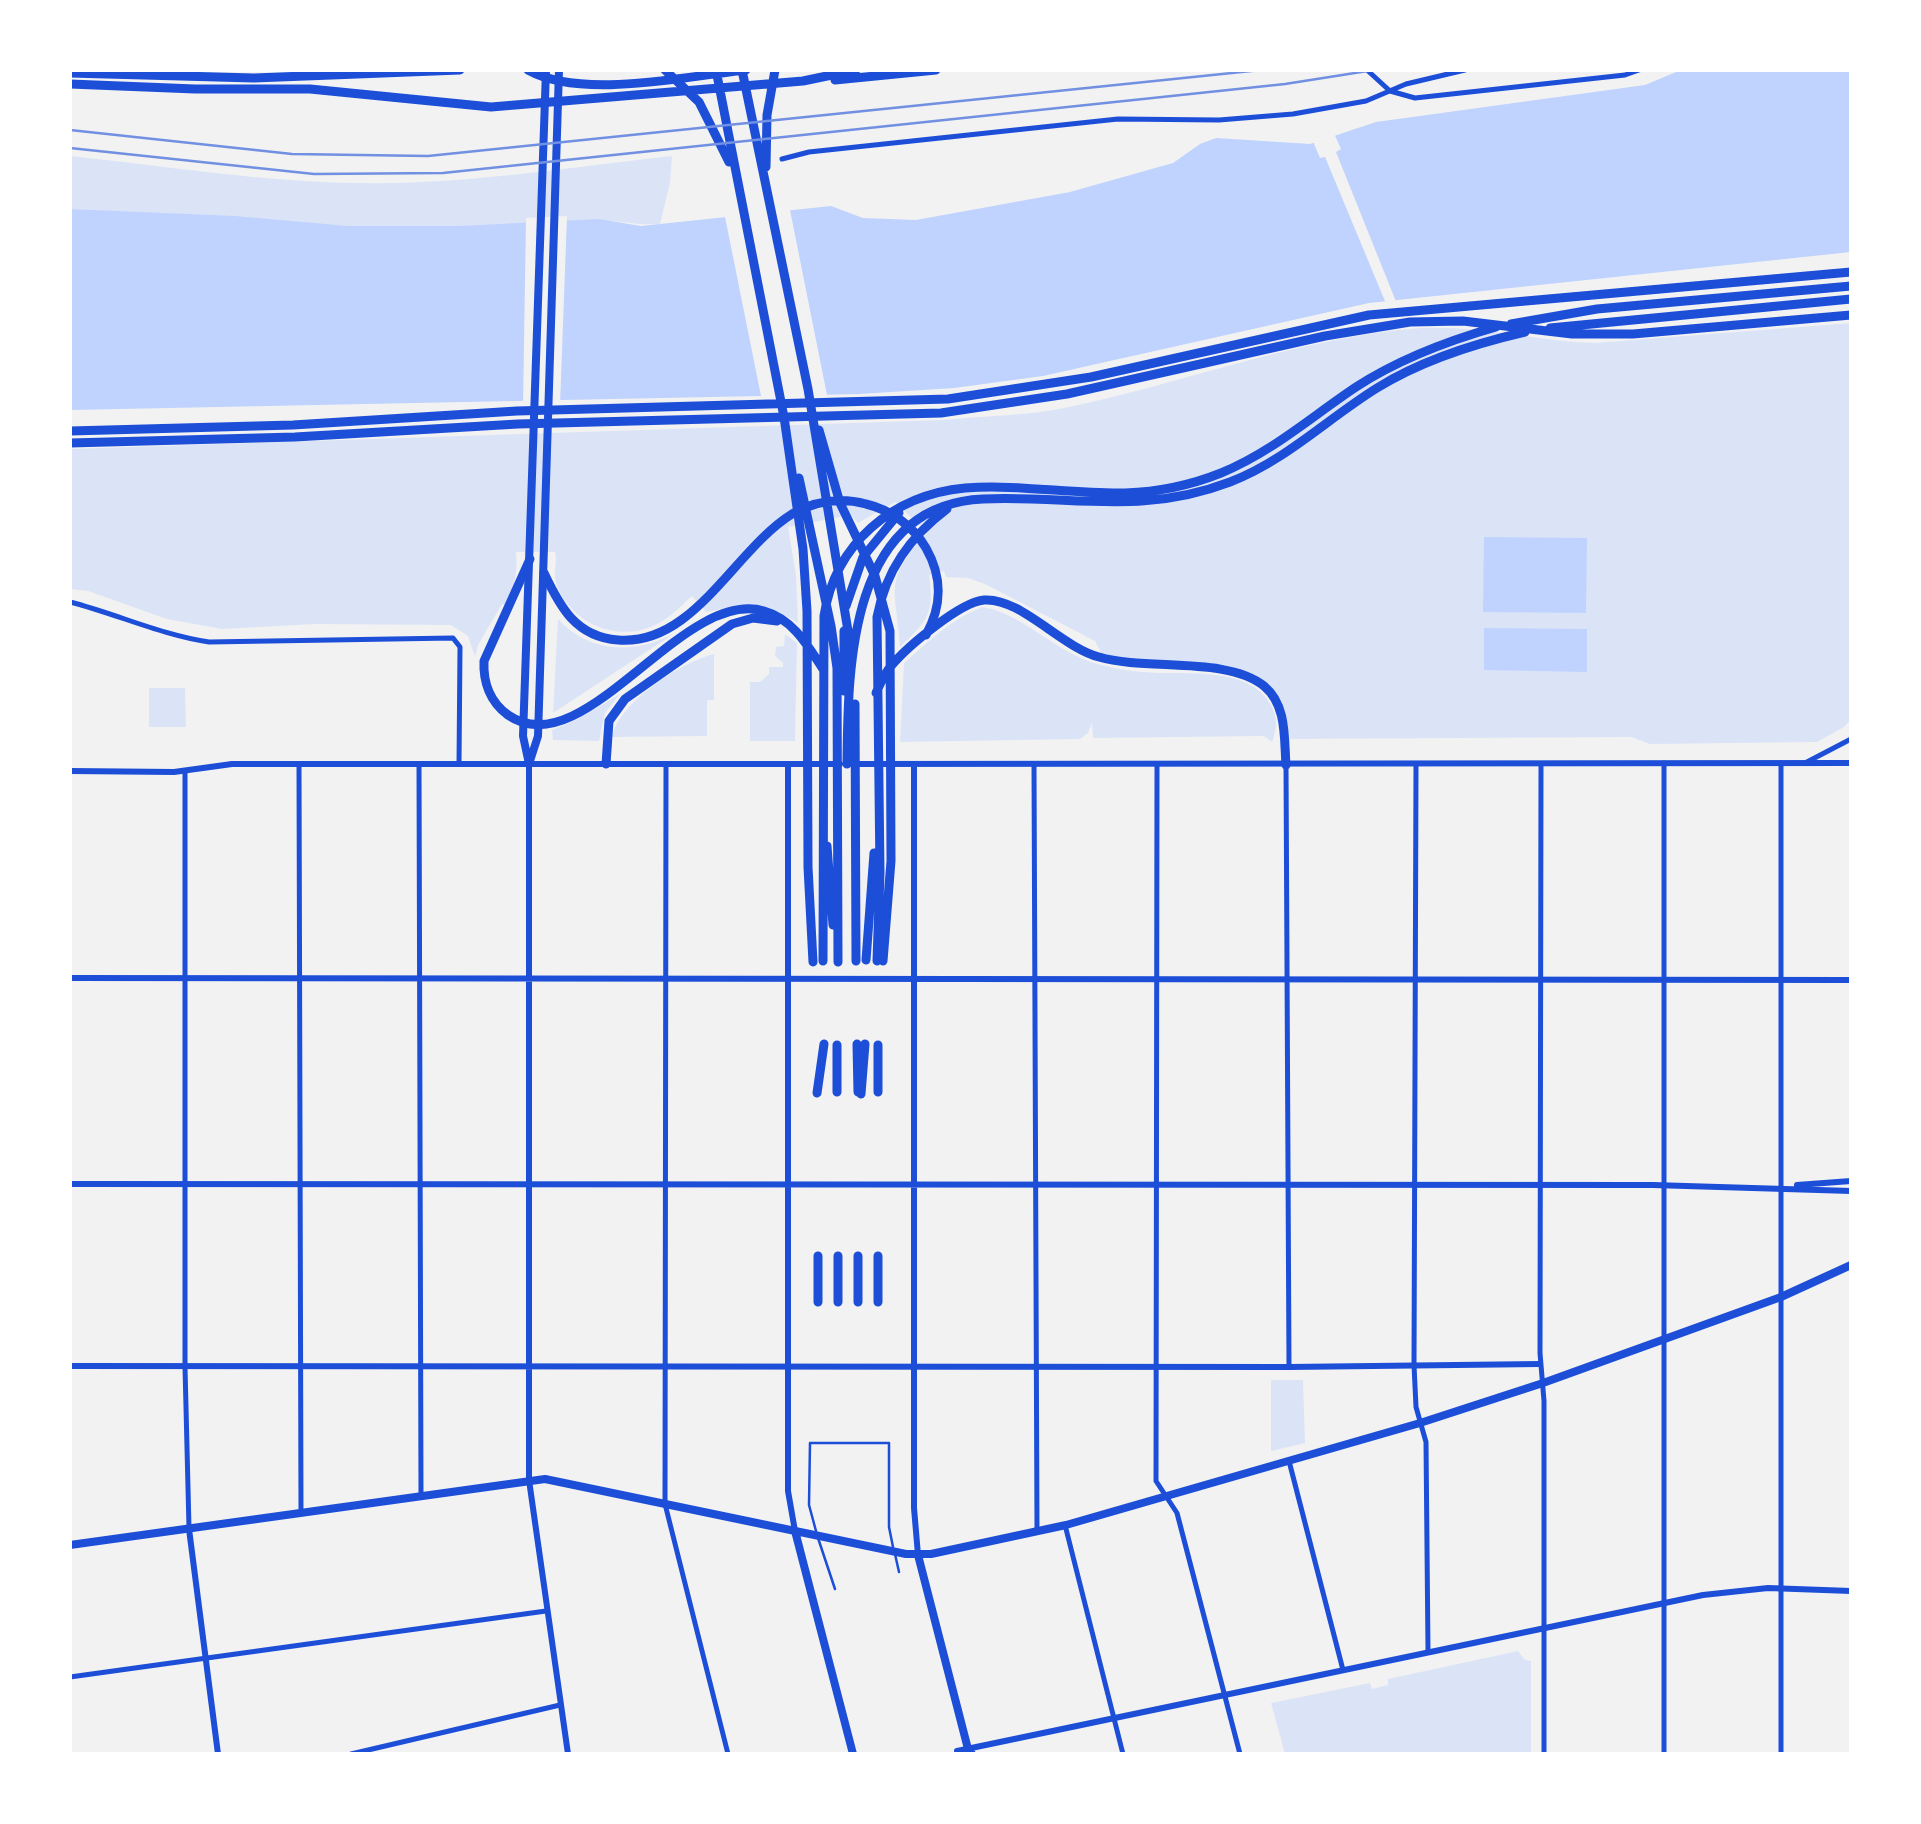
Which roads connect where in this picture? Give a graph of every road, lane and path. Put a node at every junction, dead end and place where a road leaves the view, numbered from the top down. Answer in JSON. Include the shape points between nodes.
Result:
{"nodes":[{"id":1,"x":460,"y":70,"type":"edge"},
{"id":2,"x":528,"y":70,"type":"edge"},
{"id":3,"x":546,"y":70,"type":"edge"},
{"id":4,"x":559,"y":70,"type":"edge"},
{"id":5,"x":665,"y":70,"type":"edge"},
{"id":6,"x":716,"y":70,"type":"edge"},
{"id":7,"x":744,"y":70,"type":"edge"},
{"id":8,"x":775,"y":70,"type":"edge"},
{"id":9,"x":856,"y":70,"type":"edge"},
{"id":10,"x":936,"y":70,"type":"edge"},
{"id":11,"x":1366,"y":70,"type":"edge"},
{"id":12,"x":1465,"y":70,"type":"edge"},
{"id":13,"x":1639,"y":70,"type":"edge"},
{"id":14,"x":70,"y":73,"type":"edge"},
{"id":15,"x":783,"y":82,"type":"junction"},
{"id":16,"x":70,"y":84,"type":"edge"},
{"id":17,"x":782,"y":159,"type":"dead end"},
{"id":18,"x":771,"y":210,"type":"junction"},
{"id":19,"x":743,"y":213,"type":"junction"},
{"id":20,"x":1851,"y":272,"type":"edge"},
{"id":21,"x":1851,"y":286,"type":"edge"},
{"id":22,"x":1851,"y":299,"type":"edge"},
{"id":23,"x":1851,"y":315,"type":"edge"},
{"id":24,"x":808,"y":389,"type":"junction"},
{"id":25,"x":70,"y":430,"type":"edge"},
{"id":26,"x":70,"y":443,"type":"edge"},
{"id":27,"x":904,"y":507,"type":"junction"},
{"id":28,"x":918,"y":525,"type":"junction"},
{"id":29,"x":805,"y":527,"type":"junction"},
{"id":30,"x":530,"y":559,"type":"junction"},
{"id":31,"x":544,"y":573,"type":"junction"},
{"id":32,"x":70,"y":602,"type":"edge"},
{"id":33,"x":786,"y":623,"type":"junction"},
{"id":34,"x":926,"y":635,"type":"junction"},
{"id":35,"x":824,"y":672,"type":"junction"},
{"id":36,"x":876,"y":693,"type":"junction"},
{"id":37,"x":848,"y":724,"type":"junction"},
{"id":38,"x":1851,"y":738,"type":"edge"},
{"id":39,"x":1664,"y":763,"type":"junction"},
{"id":40,"x":1781,"y":763,"type":"junction"},
{"id":41,"x":1804,"y":763,"type":"junction"},
{"id":42,"x":1851,"y":763,"type":"edge"},
{"id":43,"x":299,"y":764,"type":"junction"},
{"id":44,"x":419,"y":764,"type":"junction"},
{"id":45,"x":458,"y":764,"type":"junction"},
{"id":46,"x":529,"y":764,"type":"junction"},
{"id":47,"x":606,"y":764,"type":"junction"},
{"id":48,"x":666,"y":764,"type":"junction"},
{"id":49,"x":788,"y":764,"type":"junction"},
{"id":50,"x":847,"y":764,"type":"junction"},
{"id":51,"x":914,"y":764,"type":"junction"},
{"id":52,"x":1034,"y":765,"type":"junction"},
{"id":53,"x":1157,"y":765,"type":"junction"},
{"id":54,"x":1286,"y":765,"type":"junction"},
{"id":55,"x":1416,"y":765,"type":"junction"},
{"id":56,"x":1542,"y":765,"type":"junction"},
{"id":57,"x":70,"y":771,"type":"edge"},
{"id":58,"x":186,"y":771,"type":"junction"},
{"id":59,"x":824,"y":813,"type":"junction"},
{"id":60,"x":870,"y":961,"type":"junction"},
{"id":61,"x":70,"y":978,"type":"edge"},
{"id":62,"x":186,"y":978,"type":"junction"},
{"id":63,"x":300,"y":978,"type":"junction"},
{"id":64,"x":419,"y":978,"type":"junction"},
{"id":65,"x":530,"y":978,"type":"junction"},
{"id":66,"x":914,"y":978,"type":"junction"},
{"id":67,"x":667,"y":979,"type":"junction"},
{"id":68,"x":788,"y":979,"type":"junction"},
{"id":69,"x":1036,"y":979,"type":"junction"},
{"id":70,"x":1157,"y":979,"type":"junction"},
{"id":71,"x":1288,"y":979,"type":"junction"},
{"id":72,"x":1414,"y":979,"type":"junction"},
{"id":73,"x":1541,"y":979,"type":"junction"},
{"id":74,"x":1664,"y":980,"type":"junction"},
{"id":75,"x":1780,"y":980,"type":"junction"},
{"id":76,"x":1851,"y":980,"type":"edge"},
{"id":77,"x":861,"y":1044,"type":"dead end"},
{"id":78,"x":821,"y":1045,"type":"dead end"},
{"id":79,"x":837,"y":1045,"type":"dead end"},
{"id":80,"x":878,"y":1045,"type":"dead end"},
{"id":81,"x":838,"y":1092,"type":"dead end"},
{"id":82,"x":878,"y":1092,"type":"dead end"},
{"id":83,"x":817,"y":1093,"type":"dead end"},
{"id":84,"x":859,"y":1095,"type":"dead end"},
{"id":85,"x":1851,"y":1181,"type":"edge"},
{"id":86,"x":70,"y":1184,"type":"edge"},
{"id":87,"x":186,"y":1184,"type":"junction"},
{"id":88,"x":300,"y":1184,"type":"junction"},
{"id":89,"x":419,"y":1184,"type":"junction"},
{"id":90,"x":531,"y":1184,"type":"junction"},
{"id":91,"x":788,"y":1184,"type":"junction"},
{"id":92,"x":1036,"y":1184,"type":"junction"},
{"id":93,"x":1157,"y":1184,"type":"junction"},
{"id":94,"x":666,"y":1185,"type":"junction"},
{"id":95,"x":1288,"y":1185,"type":"junction"},
{"id":96,"x":1414,"y":1185,"type":"junction"},
{"id":97,"x":1541,"y":1185,"type":"junction"},
{"id":98,"x":1664,"y":1185,"type":"junction"},
{"id":99,"x":914,"y":1186,"type":"junction"},
{"id":100,"x":1781,"y":1186,"type":"junction"},
{"id":101,"x":1851,"y":1190,"type":"edge"},
{"id":102,"x":818,"y":1256,"type":"dead end"},
{"id":103,"x":838,"y":1256,"type":"dead end"},
{"id":104,"x":858,"y":1256,"type":"dead end"},
{"id":105,"x":878,"y":1256,"type":"dead end"},
{"id":106,"x":1851,"y":1265,"type":"edge"},
{"id":107,"x":1781,"y":1297,"type":"junction"},
{"id":108,"x":818,"y":1302,"type":"dead end"},
{"id":109,"x":838,"y":1302,"type":"dead end"},
{"id":110,"x":858,"y":1302,"type":"dead end"},
{"id":111,"x":878,"y":1302,"type":"dead end"},
{"id":112,"x":1664,"y":1339,"type":"junction"},
{"id":113,"x":1540,"y":1364,"type":"junction"},
{"id":114,"x":1414,"y":1365,"type":"junction"},
{"id":115,"x":70,"y":1366,"type":"edge"},
{"id":116,"x":301,"y":1366,"type":"junction"},
{"id":117,"x":185,"y":1367,"type":"junction"},
{"id":118,"x":419,"y":1367,"type":"junction"},
{"id":119,"x":530,"y":1367,"type":"junction"},
{"id":120,"x":666,"y":1367,"type":"junction"},
{"id":121,"x":788,"y":1367,"type":"junction"},
{"id":122,"x":913,"y":1367,"type":"junction"},
{"id":123,"x":1036,"y":1367,"type":"junction"},
{"id":124,"x":1158,"y":1367,"type":"junction"},
{"id":125,"x":1289,"y":1367,"type":"junction"},
{"id":126,"x":1543,"y":1383,"type":"junction"},
{"id":127,"x":1420,"y":1423,"type":"junction"},
{"id":128,"x":1289,"y":1462,"type":"junction"},
{"id":129,"x":528,"y":1480,"type":"junction"},
{"id":130,"x":421,"y":1496,"type":"junction"},
{"id":131,"x":1167,"y":1497,"type":"junction"},
{"id":132,"x":666,"y":1504,"type":"junction"},
{"id":133,"x":301,"y":1512,"type":"junction"},
{"id":134,"x":1065,"y":1525,"type":"junction"},
{"id":135,"x":189,"y":1529,"type":"junction"},
{"id":136,"x":795,"y":1531,"type":"junction"},
{"id":137,"x":1037,"y":1532,"type":"junction"},
{"id":138,"x":70,"y":1545,"type":"edge"},
{"id":139,"x":918,"y":1555,"type":"junction"},
{"id":140,"x":899,"y":1572,"type":"dead end"},
{"id":141,"x":1781,"y":1588,"type":"junction"},
{"id":142,"x":835,"y":1589,"type":"dead end"},
{"id":143,"x":1851,"y":1591,"type":"edge"},
{"id":144,"x":1664,"y":1602,"type":"junction"},
{"id":145,"x":546,"y":1611,"type":"junction"},
{"id":146,"x":1544,"y":1627,"type":"junction"},
{"id":147,"x":1428,"y":1651,"type":"junction"},
{"id":148,"x":206,"y":1658,"type":"junction"},
{"id":149,"x":1343,"y":1670,"type":"junction"},
{"id":150,"x":70,"y":1677,"type":"edge"},
{"id":151,"x":1224,"y":1695,"type":"junction"},
{"id":152,"x":560,"y":1705,"type":"junction"},
{"id":153,"x":1114,"y":1718,"type":"junction"},
{"id":154,"x":966,"y":1752,"type":"edge"},
{"id":155,"x":218,"y":1754,"type":"edge"},
{"id":156,"x":351,"y":1754,"type":"edge"},
{"id":157,"x":568,"y":1754,"type":"edge"},
{"id":158,"x":728,"y":1754,"type":"edge"},
{"id":159,"x":854,"y":1754,"type":"edge"},
{"id":160,"x":1123,"y":1754,"type":"edge"},
{"id":161,"x":1240,"y":1754,"type":"edge"},
{"id":162,"x":1544,"y":1754,"type":"edge"},
{"id":163,"x":1664,"y":1754,"type":"edge"},
{"id":164,"x":1780,"y":1754,"type":"edge"}],
"edges":[{"from":1,"to":14,"type":"highway","via":[[254,78]]},
{"from":2,"to":7,"type":"highway","via":[[588,85]]},
{"from":3,"to":30,"type":"main road"},
{"from":4,"to":31,"type":"main road"},
{"from":5,"to":19,"type":"highway","via":[[690,90],[712,123]]},
{"from":6,"to":19,"type":"highway"},
{"from":7,"to":18,"type":"highway"},
{"from":8,"to":18,"type":"highway","via":[[766,134]]},
{"from":9,"to":15,"type":"highway"},
{"from":10,"to":15,"type":"highway"},
{"from":11,"to":13,"type":"street","via":[[1390,91],[1415,98]]},
{"from":12,"to":17,"type":"street","via":[[1366,101],[1293,114],[1118,120]]},
{"from":15,"to":16,"type":"highway","via":[[492,107],[310,89]]},
{"from":18,"to":24,"type":"highway"},
{"from":19,"to":29,"type":"highway"},
{"from":20,"to":25,"type":"highway","via":[[1368,315],[1091,377],[948,399]]},
{"from":21,"to":27,"type":"highway","via":[[1512,323],[1426,350],[1354,388],[1256,457],[1190,483],[1121,493],[964,488]]},
{"from":22,"to":28,"type":"highway","via":[[1498,338],[1428,361],[1376,388],[1262,467],[1227,483],[1120,504],[953,504]]},
{"from":23,"to":26,"type":"highway","via":[[1632,334],[1410,322],[1067,394],[941,413]]},
{"from":24,"to":60,"type":"highway","via":[[854,682]]},
{"from":24,"to":60,"type":"highway","via":[[891,640],[891,878]]},
{"from":27,"to":35,"type":"highway","via":[[863,533],[841,564],[827,598]]},
{"from":27,"to":37,"type":"highway","via":[[853,577],[845,611]]},
{"from":28,"to":36,"type":"highway","via":[[888,579],[876,624]]},
{"from":28,"to":37,"type":"highway","via":[[896,539],[866,593]]},
{"from":29,"to":59,"type":"highway","via":[[808,841],[818,961]]},
{"from":29,"to":59,"type":"highway","via":[[831,626],[839,690],[838,962]]},
{"from":30,"to":33,"type":"highway","via":[[484,666],[496,702],[526,723],[550,724],[576,713],[721,614],[753,609]]},
{"from":30,"to":46,"type":"main road","via":[[523,736]]},
{"from":31,"to":34,"type":"highway","via":[[558,604],[589,632],[613,640],[656,636],[782,522],[834,500],[866,504],[899,519],[922,542],[936,573],[938,610]]},
{"from":31,"to":46,"type":"main road","via":[[538,736]]},
{"from":32,"to":45,"type":"street","via":[[209,642],[452,638],[460,647]]},
{"from":33,"to":35,"type":"highway"},
{"from":33,"to":47,"type":"highway","via":[[736,622],[625,699],[608,725]]},
{"from":34,"to":36,"type":"highway","via":[[887,670]]},
{"from":34,"to":54,"type":"highway","via":[[967,604],[994,600],[1100,658],[1245,676],[1279,706]]},
{"from":35,"to":59,"type":"highway"},
{"from":36,"to":60,"type":"highway"},
{"from":37,"to":50,"type":"highway"},
{"from":38,"to":41,"type":"street"},
{"from":39,"to":40,"type":"main road"},
{"from":39,"to":56,"type":"main road"},
{"from":39,"to":74,"type":"street"},
{"from":40,"to":41,"type":"main road"},
{"from":40,"to":75,"type":"street"},
{"from":41,"to":42,"type":"main road"},
{"from":43,"to":44,"type":"main road"},
{"from":43,"to":58,"type":"main road"},
{"from":43,"to":63,"type":"street"},
{"from":44,"to":45,"type":"main road"},
{"from":44,"to":64,"type":"street"},
{"from":45,"to":46,"type":"main road"},
{"from":46,"to":47,"type":"main road"},
{"from":46,"to":65,"type":"main road"},
{"from":47,"to":48,"type":"main road"},
{"from":48,"to":49,"type":"main road"},
{"from":48,"to":67,"type":"street"},
{"from":49,"to":50,"type":"main road"},
{"from":49,"to":68,"type":"main road"},
{"from":50,"to":51,"type":"main road"},
{"from":51,"to":52,"type":"main road"},
{"from":51,"to":66,"type":"main road"},
{"from":52,"to":53,"type":"main road"},
{"from":52,"to":69,"type":"street"},
{"from":53,"to":54,"type":"main road"},
{"from":53,"to":70,"type":"street"},
{"from":54,"to":55,"type":"main road"},
{"from":54,"to":71,"type":"street"},
{"from":55,"to":56,"type":"main road"},
{"from":55,"to":72,"type":"street"},
{"from":56,"to":73,"type":"street"},
{"from":57,"to":58,"type":"main road"},
{"from":58,"to":62,"type":"street"},
{"from":61,"to":62,"type":"main road"},
{"from":62,"to":63,"type":"main road"},
{"from":62,"to":87,"type":"street"},
{"from":63,"to":64,"type":"main road"},
{"from":63,"to":88,"type":"street"},
{"from":64,"to":65,"type":"main road"},
{"from":64,"to":89,"type":"street"},
{"from":65,"to":67,"type":"main road"},
{"from":65,"to":90,"type":"main road"},
{"from":66,"to":68,"type":"main road"},
{"from":66,"to":69,"type":"main road"},
{"from":66,"to":99,"type":"main road"},
{"from":67,"to":68,"type":"main road"},
{"from":67,"to":94,"type":"street"},
{"from":68,"to":91,"type":"main road"},
{"from":69,"to":70,"type":"main road"},
{"from":69,"to":92,"type":"street"},
{"from":70,"to":71,"type":"main road"},
{"from":70,"to":93,"type":"street"},
{"from":71,"to":72,"type":"main road"},
{"from":71,"to":95,"type":"street"},
{"from":72,"to":73,"type":"main road"},
{"from":72,"to":96,"type":"street"},
{"from":73,"to":74,"type":"main road"},
{"from":73,"to":97,"type":"street"},
{"from":74,"to":75,"type":"main road"},
{"from":74,"to":98,"type":"street"},
{"from":75,"to":76,"type":"main road"},
{"from":75,"to":100,"type":"street"},
{"from":77,"to":84,"type":"highway"},
{"from":78,"to":83,"type":"highway"},
{"from":79,"to":81,"type":"highway"},
{"from":80,"to":82,"type":"highway"},
{"from":85,"to":100,"type":"main road"},
{"from":86,"to":87,"type":"main road"},
{"from":87,"to":88,"type":"main road"},
{"from":87,"to":117,"type":"street"},
{"from":88,"to":89,"type":"main road"},
{"from":88,"to":116,"type":"street"},
{"from":89,"to":90,"type":"main road"},
{"from":89,"to":118,"type":"street"},
{"from":90,"to":94,"type":"main road"},
{"from":90,"to":119,"type":"main road"},
{"from":91,"to":94,"type":"main road"},
{"from":91,"to":99,"type":"main road"},
{"from":91,"to":121,"type":"main road"},
{"from":92,"to":93,"type":"main road"},
{"from":92,"to":99,"type":"main road"},
{"from":92,"to":123,"type":"street"},
{"from":93,"to":95,"type":"main road"},
{"from":93,"to":124,"type":"street"},
{"from":94,"to":120,"type":"street"},
{"from":95,"to":96,"type":"main road"},
{"from":95,"to":125,"type":"street"},
{"from":96,"to":97,"type":"main road"},
{"from":96,"to":114,"type":"street"},
{"from":97,"to":98,"type":"main road"},
{"from":97,"to":113,"type":"street"},
{"from":98,"to":100,"type":"main road"},
{"from":98,"to":112,"type":"street"},
{"from":99,"to":122,"type":"main road"},
{"from":100,"to":101,"type":"main road"},
{"from":100,"to":107,"type":"street"},
{"from":102,"to":108,"type":"highway"},
{"from":103,"to":109,"type":"highway"},
{"from":104,"to":110,"type":"highway"},
{"from":105,"to":111,"type":"highway"},
{"from":106,"to":107,"type":"main road"},
{"from":107,"to":112,"type":"main road"},
{"from":107,"to":141,"type":"street"},
{"from":112,"to":126,"type":"main road"},
{"from":112,"to":144,"type":"street"},
{"from":113,"to":114,"type":"main road"},
{"from":113,"to":126,"type":"street"},
{"from":114,"to":125,"type":"main road"},
{"from":114,"to":127,"type":"street"},
{"from":115,"to":117,"type":"main road"},
{"from":116,"to":117,"type":"main road"},
{"from":116,"to":118,"type":"main road"},
{"from":116,"to":133,"type":"street"},
{"from":117,"to":135,"type":"street"},
{"from":118,"to":119,"type":"main road"},
{"from":118,"to":130,"type":"street"},
{"from":119,"to":120,"type":"main road"},
{"from":119,"to":129,"type":"main road"},
{"from":120,"to":121,"type":"main road"},
{"from":120,"to":132,"type":"street"},
{"from":121,"to":122,"type":"main road"},
{"from":121,"to":136,"type":"main road","via":[[788,1500]]},
{"from":122,"to":123,"type":"main road"},
{"from":122,"to":139,"type":"main road"},
{"from":123,"to":124,"type":"main road"},
{"from":123,"to":137,"type":"street"},
{"from":124,"to":125,"type":"main road"},
{"from":124,"to":131,"type":"street","via":[[1156,1481]]},
{"from":126,"to":127,"type":"main road"},
{"from":126,"to":146,"type":"street"},
{"from":127,"to":128,"type":"main road"},
{"from":127,"to":147,"type":"street","via":[[1426,1442]]},
{"from":128,"to":131,"type":"main road"},
{"from":128,"to":149,"type":"street"},
{"from":129,"to":130,"type":"main road"},
{"from":129,"to":132,"type":"main road"},
{"from":129,"to":145,"type":"main road"},
{"from":130,"to":133,"type":"main road"},
{"from":131,"to":134,"type":"main road"},
{"from":131,"to":151,"type":"street","via":[[1177,1513]]},
{"from":132,"to":136,"type":"main road"},
{"from":132,"to":158,"type":"street"},
{"from":133,"to":135,"type":"main road"},
{"from":134,"to":137,"type":"main road"},
{"from":134,"to":153,"type":"street"},
{"from":135,"to":138,"type":"main road"},
{"from":135,"to":148,"type":"main road"},
{"from":136,"to":139,"type":"main road"},
{"from":136,"to":159,"type":"main road"},
{"from":137,"to":139,"type":"main road"},
{"from":139,"to":154,"type":"main road"},
{"from":140,"to":142,"type":"lane","via":[[889,1527],[889,1443],[810,1443],[810,1510]]},
{"from":141,"to":143,"type":"main road"},
{"from":141,"to":144,"type":"main road"},
{"from":141,"to":164,"type":"street"},
{"from":144,"to":146,"type":"main road"},
{"from":144,"to":163,"type":"street"},
{"from":145,"to":148,"type":"street"},
{"from":145,"to":152,"type":"main road"},
{"from":146,"to":147,"type":"main road"},
{"from":146,"to":162,"type":"street"},
{"from":147,"to":149,"type":"main road"},
{"from":148,"to":150,"type":"street"},
{"from":148,"to":155,"type":"main road"},
{"from":149,"to":151,"type":"main road"},
{"from":151,"to":153,"type":"main road"},
{"from":151,"to":161,"type":"street"},
{"from":152,"to":156,"type":"street"},
{"from":152,"to":157,"type":"main road"},
{"from":153,"to":154,"type":"main road"},
{"from":153,"to":160,"type":"street"}]}
